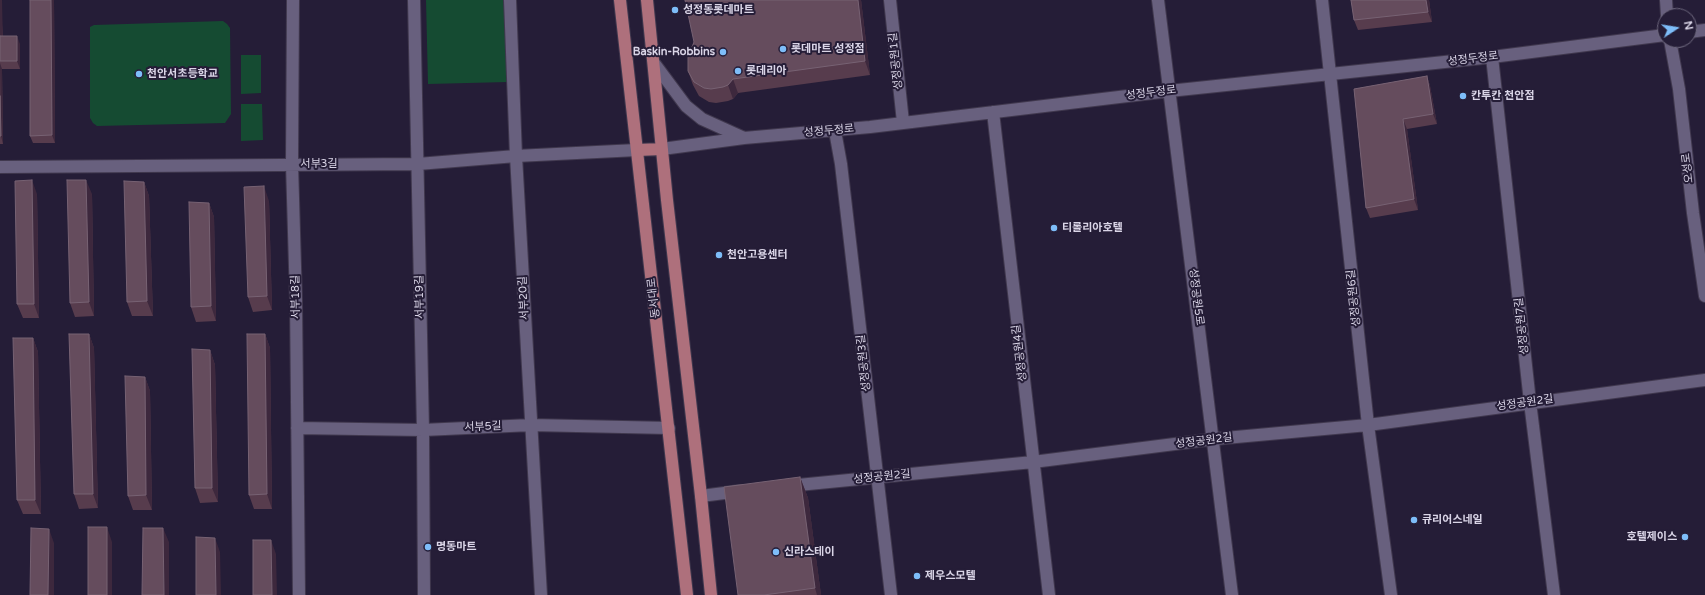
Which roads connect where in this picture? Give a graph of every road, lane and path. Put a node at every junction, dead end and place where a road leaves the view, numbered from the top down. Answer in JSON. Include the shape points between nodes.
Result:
{"nodes":[{"id":1,"x":293,"y":0,"type":"edge"},
{"id":2,"x":414,"y":0,"type":"edge"},
{"id":3,"x":510,"y":0,"type":"edge"},
{"id":4,"x":620,"y":0,"type":"edge"},
{"id":5,"x":647,"y":0,"type":"edge"},
{"id":6,"x":890,"y":0,"type":"edge"},
{"id":7,"x":1158,"y":0,"type":"edge"},
{"id":8,"x":1322,"y":0,"type":"edge"},
{"id":9,"x":1657,"y":36,"type":"edge"},
{"id":10,"x":1671,"y":48,"type":"edge"},
{"id":11,"x":1492,"y":57,"type":"junction"},
{"id":12,"x":654,"y":63,"type":"junction"},
{"id":13,"x":1330,"y":75,"type":"junction"},
{"id":14,"x":1169,"y":91,"type":"junction"},
{"id":15,"x":993,"y":112,"type":"junction"},
{"id":16,"x":903,"y":122,"type":"junction"},
{"id":17,"x":835,"y":131,"type":"junction"},
{"id":18,"x":744,"y":138,"type":"junction"},
{"id":19,"x":662,"y":149,"type":"junction"},
{"id":20,"x":637,"y":150,"type":"junction"},
{"id":21,"x":516,"y":156,"type":"junction"},
{"id":22,"x":292,"y":164,"type":"junction"},
{"id":23,"x":418,"y":164,"type":"junction"},
{"id":24,"x":0,"y":167,"type":"edge"},
{"id":25,"x":1699,"y":212,"type":"edge"},
{"id":26,"x":1705,"y":296,"type":"edge"},
{"id":27,"x":1705,"y":380,"type":"edge"},
{"id":28,"x":1530,"y":402,"type":"junction"},
{"id":29,"x":1368,"y":425,"type":"junction"},
{"id":30,"x":531,"y":426,"type":"junction"},
{"id":31,"x":298,"y":428,"type":"junction"},
{"id":32,"x":669,"y":428,"type":"junction"},
{"id":33,"x":423,"y":430,"type":"junction"},
{"id":34,"x":1214,"y":439,"type":"junction"},
{"id":35,"x":1033,"y":462,"type":"junction"},
{"id":36,"x":878,"y":477,"type":"junction"},
{"id":37,"x":774,"y":488,"type":"edge"},
{"id":38,"x":750,"y":490,"type":"edge"},
{"id":39,"x":701,"y":496,"type":"junction"},
{"id":40,"x":299,"y":595,"type":"edge"},
{"id":41,"x":424,"y":595,"type":"edge"},
{"id":42,"x":541,"y":595,"type":"edge"},
{"id":43,"x":688,"y":595,"type":"edge"},
{"id":44,"x":711,"y":595,"type":"edge"},
{"id":45,"x":892,"y":595,"type":"edge"},
{"id":46,"x":1049,"y":595,"type":"edge"},
{"id":47,"x":1232,"y":595,"type":"edge"},
{"id":48,"x":1391,"y":595,"type":"edge"},
{"id":49,"x":1554,"y":595,"type":"edge"}],
"edges":[{"from":1,"to":22,"type":"street","name":"서부18길"},
{"from":2,"to":23,"type":"street","name":"서부19길"},
{"from":3,"to":21,"type":"street","name":"서부20길"},
{"from":4,"to":20,"type":"main road","name":"동서대로"},
{"from":5,"to":12,"type":"main road"},
{"from":6,"to":16,"type":"street","name":"성정공원1길"},
{"from":7,"to":14,"type":"street","name":"성정공원5로"},
{"from":8,"to":13,"type":"street","name":"성정공원6길"},
{"from":9,"to":11,"type":"street","name":"성정두정로"},
{"from":10,"to":25,"type":"street","name":"오성로"},
{"from":11,"to":13,"type":"street","name":"성정두정로"},
{"from":11,"to":28,"type":"street","name":"성정공원7길"},
{"from":12,"to":18,"type":"street","via":[[686,106],[702,119]]},
{"from":12,"to":19,"type":"main road"},
{"from":13,"to":14,"type":"street","name":"성정두정로"},
{"from":13,"to":29,"type":"street","name":"성정공원6길"},
{"from":14,"to":15,"type":"street","name":"성정두정로"},
{"from":14,"to":34,"type":"street","name":"성정공원5로"},
{"from":15,"to":16,"type":"street","name":"성정두정로"},
{"from":15,"to":35,"type":"street","name":"성정공원4길"},
{"from":16,"to":17,"type":"street","name":"성정두정로"},
{"from":17,"to":18,"type":"street","name":"성정두정로"},
{"from":17,"to":36,"type":"street","name":"성정공원3길"},
{"from":18,"to":19,"type":"street","name":"성정두정로"},
{"from":19,"to":20,"type":"main road","name":"성정두정로"},
{"from":19,"to":39,"type":"main road"},
{"from":20,"to":21,"type":"street","name":"서부3길"},
{"from":20,"to":32,"type":"main road","name":"동서대로"},
{"from":21,"to":23,"type":"street","name":"서부3길"},
{"from":21,"to":30,"type":"street","name":"서부20길"},
{"from":22,"to":23,"type":"street","name":"서부3길"},
{"from":22,"to":24,"type":"street","name":"서부3길"},
{"from":22,"to":31,"type":"street","name":"서부18길"},
{"from":23,"to":33,"type":"street","name":"서부19길"},
{"from":25,"to":26,"type":"street","name":"오성로"},
{"from":27,"to":28,"type":"street","name":"성정공원2길"},
{"from":28,"to":29,"type":"street","name":"성정공원2길"},
{"from":28,"to":49,"type":"street","name":"성정공원7길"},
{"from":29,"to":34,"type":"street","name":"성정공원2길"},
{"from":29,"to":48,"type":"street","name":"성정공원6길"},
{"from":30,"to":32,"type":"street","name":"서부5길"},
{"from":30,"to":33,"type":"street","name":"서부5길"},
{"from":30,"to":42,"type":"street","name":"서부20길"},
{"from":31,"to":33,"type":"street","name":"서부5길"},
{"from":31,"to":40,"type":"street","name":"서부18길"},
{"from":32,"to":43,"type":"main road","name":"동서대로"},
{"from":33,"to":41,"type":"street","name":"서부19길"},
{"from":34,"to":35,"type":"street","name":"성정공원2길"},
{"from":34,"to":47,"type":"street","name":"성정공원5로"},
{"from":35,"to":36,"type":"street","name":"성정공원2길"},
{"from":35,"to":46,"type":"street","name":"성정공원4길"},
{"from":36,"to":37,"type":"street","name":"성정공원2길"},
{"from":36,"to":45,"type":"street","name":"성정공원3길"},
{"from":38,"to":39,"type":"street"},
{"from":39,"to":44,"type":"main road"}]}
